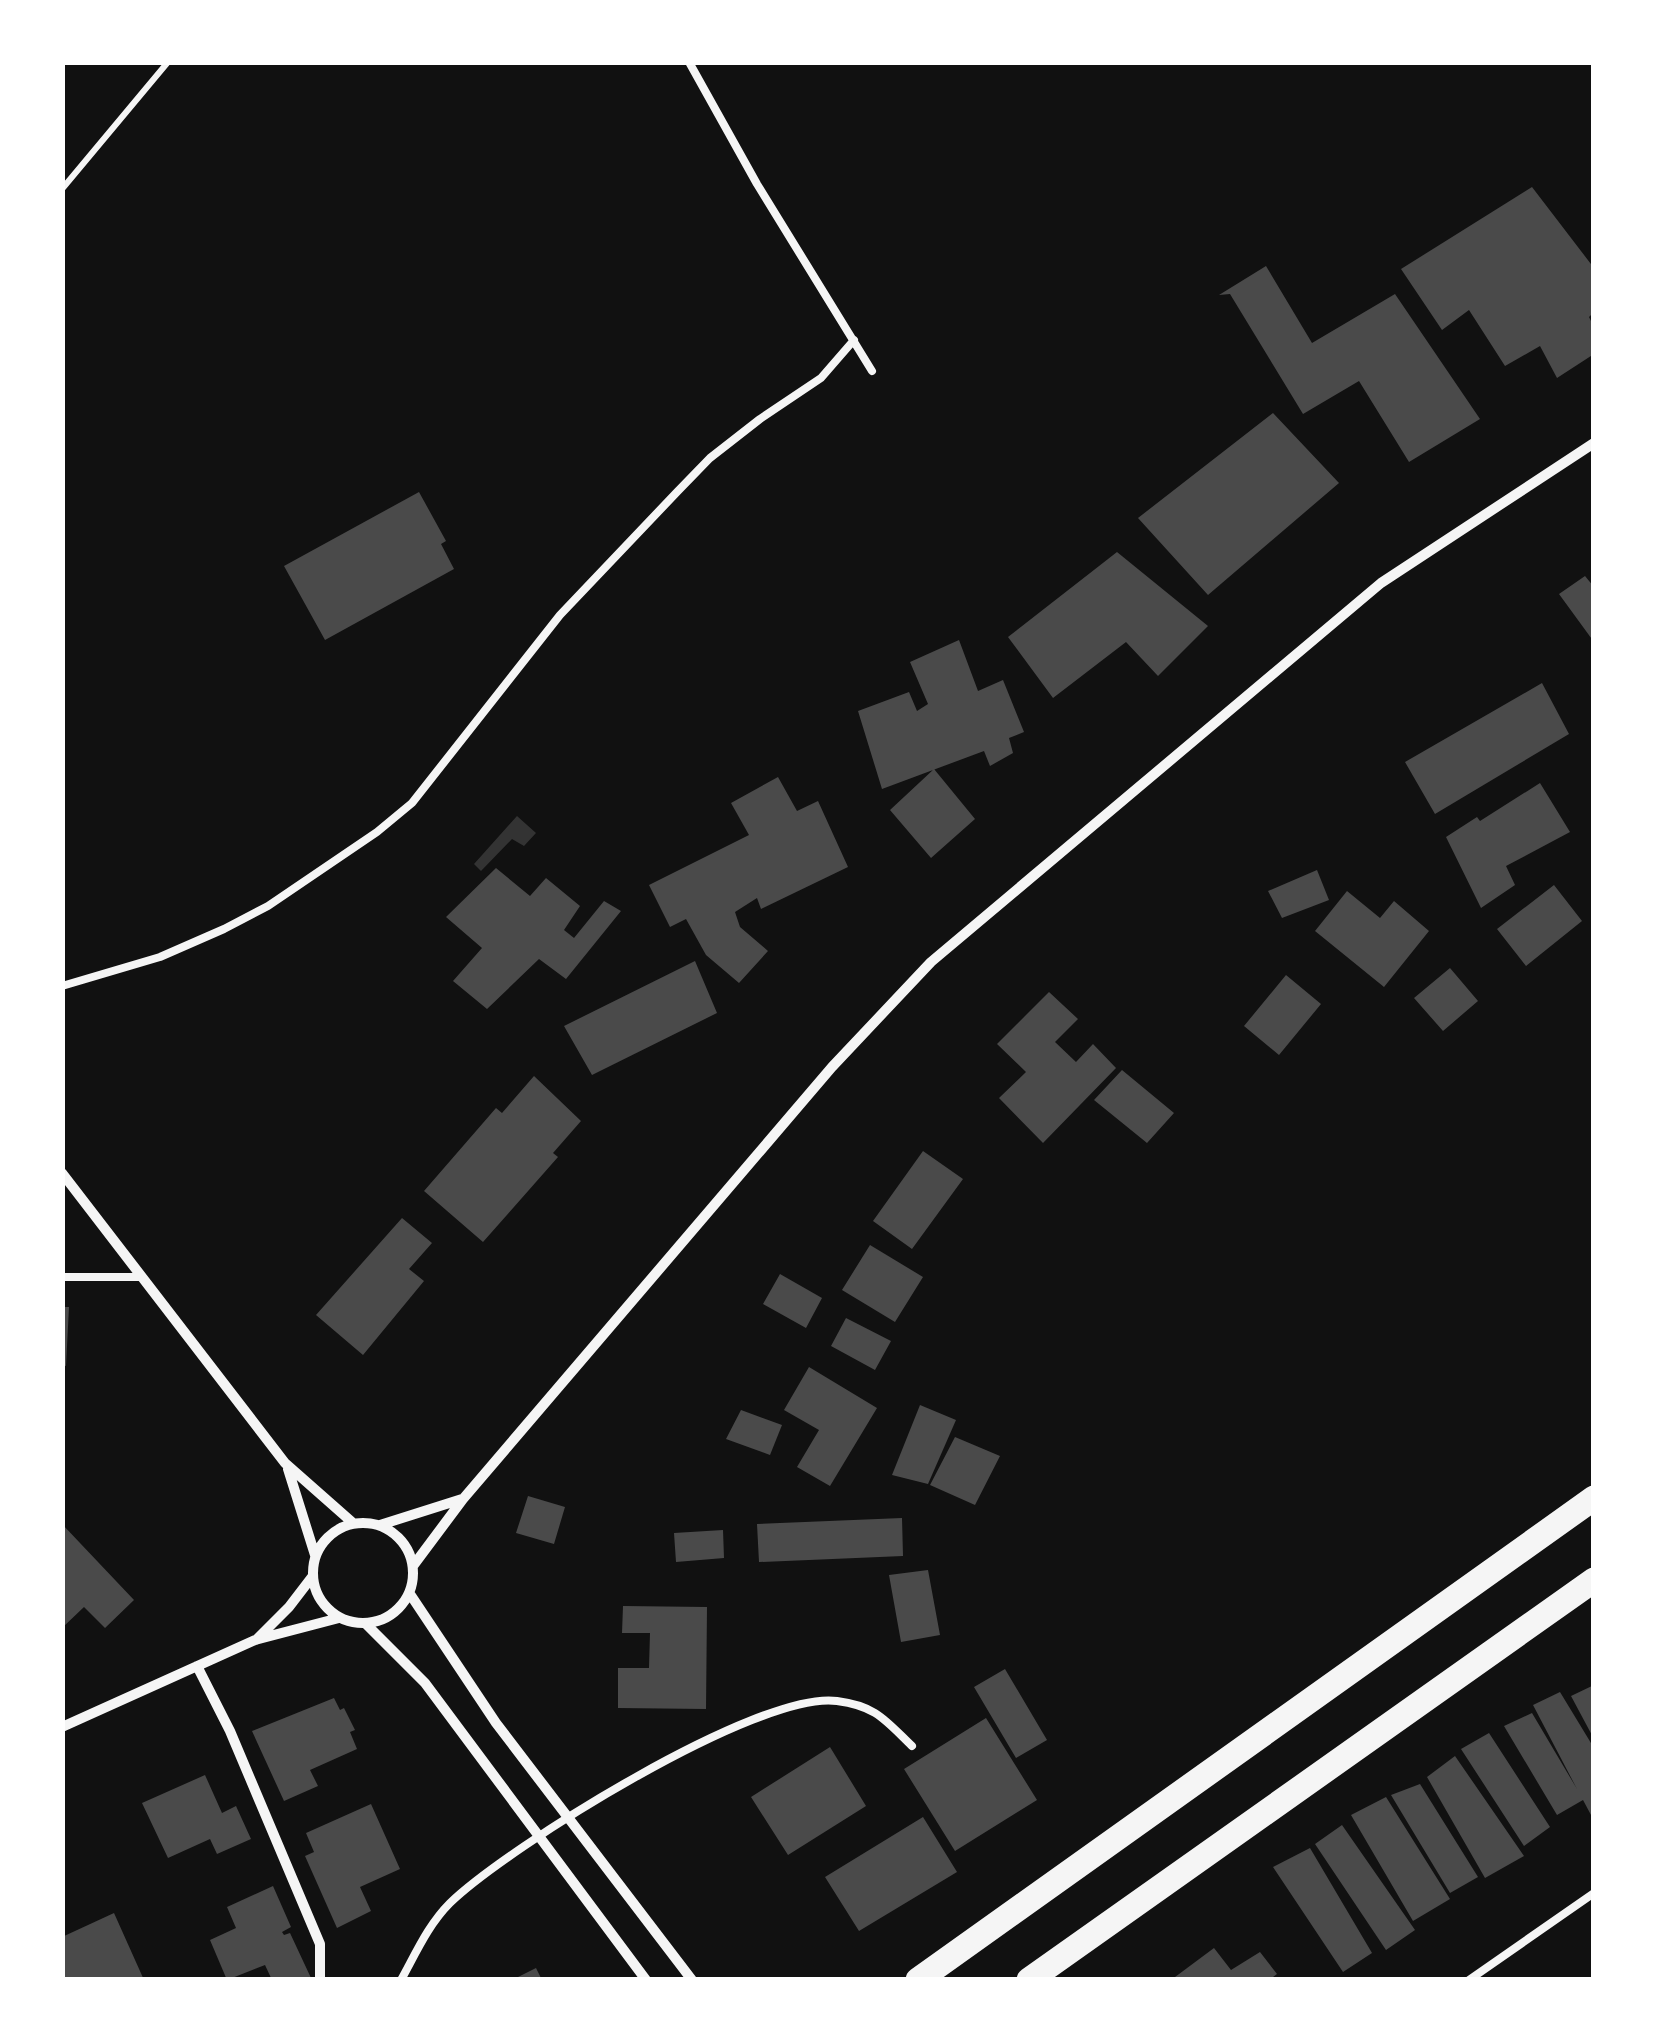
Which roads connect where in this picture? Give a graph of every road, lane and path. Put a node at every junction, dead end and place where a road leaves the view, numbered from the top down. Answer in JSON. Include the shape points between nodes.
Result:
{"nodes":[{"id":1,"x":168,"y":62,"type":"edge"},
{"id":2,"x":689,"y":62,"type":"edge"},
{"id":3,"x":62,"y":189,"type":"edge"},
{"id":4,"x":854,"y":340,"type":"junction"},
{"id":5,"x":872,"y":372,"type":"dead end"},
{"id":6,"x":1594,"y":443,"type":"edge"},
{"id":7,"x":62,"y":986,"type":"edge"},
{"id":8,"x":62,"y":1173,"type":"edge"},
{"id":9,"x":62,"y":1277,"type":"edge"},
{"id":10,"x":142,"y":1277,"type":"junction"},
{"id":11,"x":286,"y":1463,"type":"junction"},
{"id":12,"x":1594,"y":1498,"type":"edge"},
{"id":13,"x":463,"y":1499,"type":"junction"},
{"id":14,"x":353,"y":1523,"type":"junction"},
{"id":15,"x":380,"y":1525,"type":"junction"},
{"id":16,"x":315,"y":1554,"type":"junction"},
{"id":17,"x":414,"y":1566,"type":"junction"},
{"id":18,"x":312,"y":1578,"type":"junction"},
{"id":19,"x":1594,"y":1580,"type":"edge"},
{"id":20,"x":410,"y":1594,"type":"junction"},
{"id":21,"x":339,"y":1618,"type":"junction"},
{"id":22,"x":366,"y":1624,"type":"junction"},
{"id":23,"x":255,"y":1640,"type":"junction"},
{"id":24,"x":198,"y":1666,"type":"junction"},
{"id":25,"x":62,"y":1727,"type":"edge"},
{"id":26,"x":912,"y":1746,"type":"dead end"},
{"id":27,"x":567,"y":1816,"type":"junction"},
{"id":28,"x":540,"y":1836,"type":"junction"},
{"id":29,"x":1594,"y":1893,"type":"edge"},
{"id":30,"x":320,"y":1980,"type":"edge"},
{"id":31,"x":401,"y":1980,"type":"edge"},
{"id":32,"x":646,"y":1980,"type":"edge"},
{"id":33,"x":692,"y":1980,"type":"edge"},
{"id":34,"x":918,"y":1980,"type":"edge"},
{"id":35,"x":1029,"y":1980,"type":"edge"},
{"id":36,"x":1469,"y":1980,"type":"edge"}],
"edges":[{"from":1,"to":3,"type":"path"},
{"from":2,"to":4,"type":"lane"},
{"from":4,"to":5,"type":"lane"},
{"from":4,"to":7,"type":"lane","via":[[821,378],[710,458],[560,616],[412,803],[377,832],[224,928]]},
{"from":6,"to":13,"type":"street","via":[[1381,583],[932,962],[832,1067]]},
{"from":8,"to":10,"type":"street"},
{"from":9,"to":10,"type":"lane"},
{"from":10,"to":11,"type":"street"},
{"from":11,"to":14,"type":"street"},
{"from":11,"to":16,"type":"street"},
{"from":12,"to":34,"type":"main road"},
{"from":13,"to":15,"type":"street"},
{"from":13,"to":17,"type":"street"},
{"from":14,"to":15,"type":"street"},
{"from":14,"to":16,"type":"street","via":[[328,1536]]},
{"from":15,"to":17,"type":"street","via":[[403,1541]]},
{"from":16,"to":18,"type":"street"},
{"from":17,"to":20,"type":"street"},
{"from":18,"to":21,"type":"street","via":[[319,1599]]},
{"from":18,"to":23,"type":"street"},
{"from":19,"to":35,"type":"main road"},
{"from":20,"to":22,"type":"street","via":[[392,1615]]},
{"from":20,"to":27,"type":"street"},
{"from":21,"to":22,"type":"street"},
{"from":21,"to":23,"type":"street"},
{"from":22,"to":28,"type":"street","via":[[425,1683]]},
{"from":23,"to":24,"type":"street"},
{"from":24,"to":25,"type":"street"},
{"from":24,"to":30,"type":"street","via":[[320,1944]]},
{"from":26,"to":27,"type":"lane","via":[[872,1708],[832,1700],[788,1708],[703,1739]]},
{"from":27,"to":28,"type":"lane"},
{"from":27,"to":33,"type":"street"},
{"from":28,"to":31,"type":"lane","via":[[450,1903]]},
{"from":28,"to":32,"type":"street"},
{"from":29,"to":36,"type":"lane"}]}
